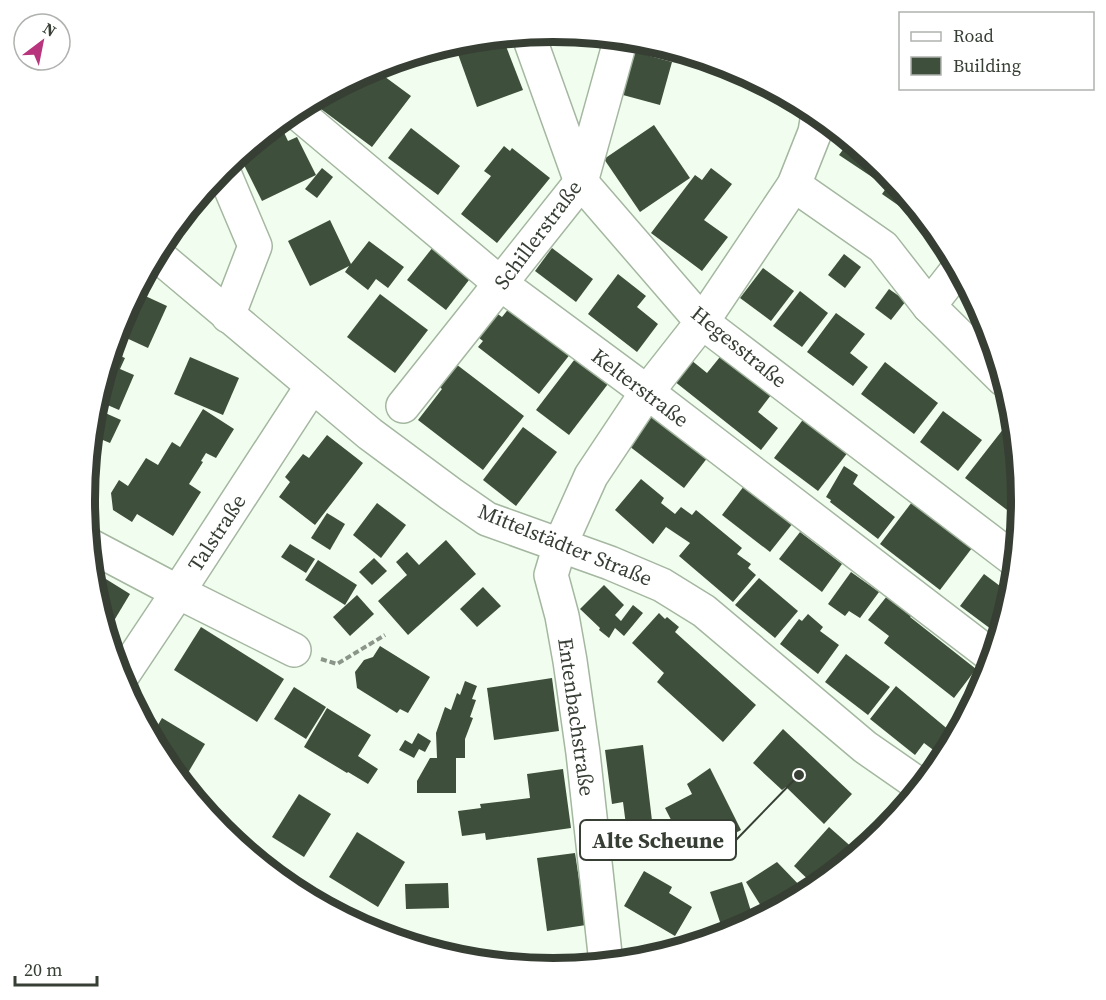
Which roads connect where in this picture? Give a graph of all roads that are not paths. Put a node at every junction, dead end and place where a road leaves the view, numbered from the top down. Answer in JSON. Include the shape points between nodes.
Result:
{"nodes":[{"id":1,"x":531,"y":43,"type":"edge"},
{"id":2,"x":619,"y":47,"type":"edge"},
{"id":3,"x":302,"y":117,"type":"edge"},
{"id":4,"x":816,"y":126,"type":"edge"},
{"id":5,"x":223,"y":182,"type":"edge"},
{"id":6,"x":581,"y":182,"type":"junction"},
{"id":7,"x":794,"y":185,"type":"junction"},
{"id":8,"x":163,"y":260,"type":"edge"},
{"id":9,"x":953,"y":276,"type":"edge"},
{"id":10,"x":501,"y":284,"type":"junction"},
{"id":11,"x":929,"y":306,"type":"junction"},
{"id":12,"x":228,"y":316,"type":"junction"},
{"id":13,"x":702,"y":322,"type":"junction"},
{"id":14,"x":991,"y":367,"type":"edge"},
{"id":15,"x":312,"y":386,"type":"junction"},
{"id":16,"x":647,"y":392,"type":"junction"},
{"id":17,"x":403,"y":406,"type":"dead end"},
{"id":18,"x":560,"y":544,"type":"junction"},
{"id":19,"x":98,"y":550,"type":"edge"},
{"id":20,"x":1008,"y":555,"type":"edge"},
{"id":21,"x":178,"y":592,"type":"junction"},
{"id":22,"x":294,"y":650,"type":"road end"},
{"id":23,"x":985,"y":651,"type":"edge"},
{"id":24,"x":127,"y":668,"type":"edge"},
{"id":25,"x":914,"y":781,"type":"edge"},
{"id":26,"x":605,"y":955,"type":"edge"}],
"edges":[{"from":1,"to":6,"type":"street","name":"Hegesstraße"},
{"from":2,"to":6,"type":"street","name":"Schillerstraße"},
{"from":3,"to":10,"type":"street","name":"Kelterstraße"},
{"from":4,"to":7,"type":"street","name":"Entenbachstraße"},
{"from":5,"to":12,"type":"street","via":[[255,246]]},
{"from":6,"to":10,"type":"street","name":"Schillerstraße"},
{"from":6,"to":13,"type":"street","name":"Hegesstraße"},
{"from":7,"to":11,"type":"street","via":[[883,248]]},
{"from":7,"to":13,"type":"street","name":"Entenbachstraße"},
{"from":8,"to":12,"type":"street","name":"Mittelstädter Straße"},
{"from":9,"to":11,"type":"street"},
{"from":10,"to":16,"type":"street","name":"Kelterstraße"},
{"from":10,"to":17,"type":"street","name":"Schillerstraße"},
{"from":11,"to":14,"type":"street"},
{"from":12,"to":15,"type":"street","name":"Mittelstädter Straße"},
{"from":13,"to":16,"type":"street","name":"Entenbachstraße"},
{"from":13,"to":20,"type":"street","name":"Hegesstraße"},
{"from":15,"to":18,"type":"street","name":"Mittelstädter Straße","via":[[369,434],[487,519]]},
{"from":15,"to":21,"type":"street","name":"Talstraße"},
{"from":16,"to":18,"type":"street","name":"Entenbachstraße","via":[[591,476]]},
{"from":16,"to":23,"type":"street","name":"Kelterstraße"},
{"from":18,"to":25,"type":"street","name":"Mittelstädter Straße","via":[[663,585],[704,611],[865,747]]},
{"from":18,"to":26,"type":"street","name":"Entenbachstraße","via":[[551,575],[572,672]]},
{"from":19,"to":21,"type":"street"},
{"from":21,"to":22,"type":"street"},
{"from":21,"to":24,"type":"street","name":"Talstraße"}]}
